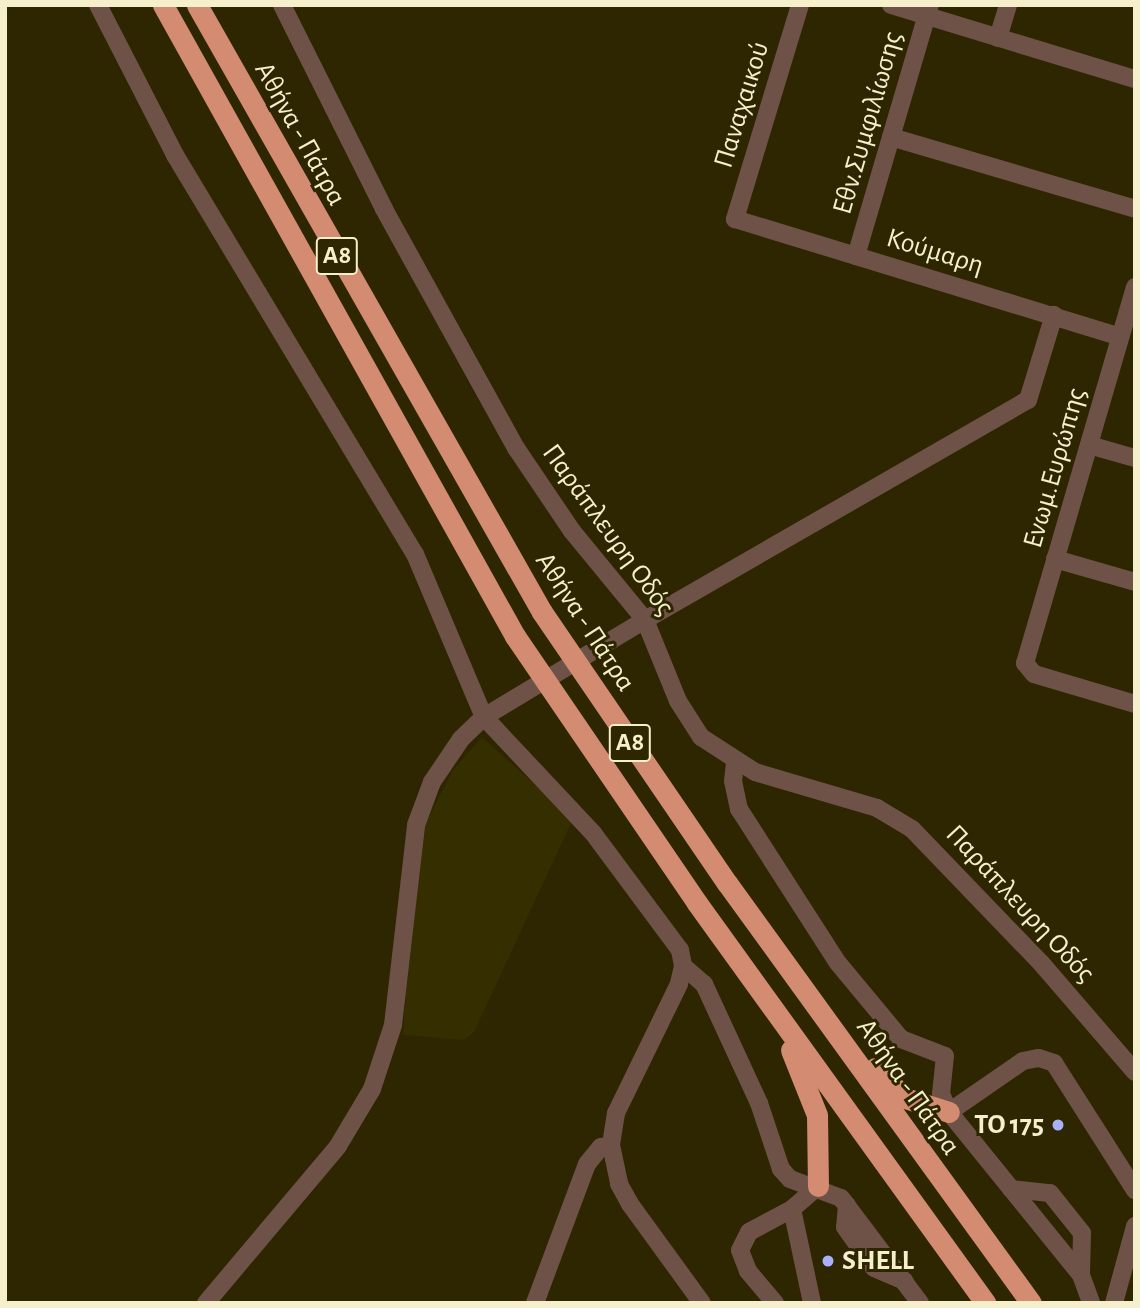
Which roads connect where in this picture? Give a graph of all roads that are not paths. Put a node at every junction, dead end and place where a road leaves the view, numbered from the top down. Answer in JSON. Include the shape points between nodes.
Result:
{"nodes":[{"id":1,"x":98,"y":5,"type":"edge"},
{"id":2,"x":163,"y":5,"type":"edge"},
{"id":3,"x":197,"y":5,"type":"edge"},
{"id":4,"x":282,"y":5,"type":"edge"},
{"id":5,"x":800,"y":5,"type":"edge"},
{"id":6,"x":891,"y":5,"type":"edge"},
{"id":7,"x":1008,"y":5,"type":"edge"},
{"id":8,"x":929,"y":11,"type":"edge"},
{"id":9,"x":998,"y":38,"type":"junction"},
{"id":10,"x":1135,"y":79,"type":"edge"},
{"id":11,"x":891,"y":137,"type":"junction"},
{"id":12,"x":1135,"y":209,"type":"edge"},
{"id":13,"x":735,"y":219,"type":"joint"},
{"id":14,"x":856,"y":256,"type":"junction"},
{"id":15,"x":1135,"y":287,"type":"edge"},
{"id":16,"x":1054,"y":315,"type":"junction"},
{"id":17,"x":1120,"y":337,"type":"junction"},
{"id":18,"x":1088,"y":445,"type":"junction"},
{"id":19,"x":1135,"y":458,"type":"edge"},
{"id":20,"x":1055,"y":559,"type":"junction"},
{"id":21,"x":1135,"y":582,"type":"edge"},
{"id":22,"x":645,"y":620,"type":"junction"},
{"id":23,"x":1135,"y":704,"type":"edge"},
{"id":24,"x":484,"y":717,"type":"junction"},
{"id":25,"x":735,"y":763,"type":"junction"},
{"id":26,"x":683,"y":966,"type":"junction"},
{"id":27,"x":791,"y":973,"type":"junction"},
{"id":28,"x":762,"y":992,"type":"junction"},
{"id":29,"x":1134,"y":1069,"type":"edge"},
{"id":30,"x":949,"y":1112,"type":"junction"},
{"id":31,"x":611,"y":1145,"type":"junction"},
{"id":32,"x":818,"y":1186,"type":"junction"},
{"id":33,"x":1012,"y":1189,"type":"junction"},
{"id":34,"x":1135,"y":1190,"type":"edge"},
{"id":35,"x":792,"y":1209,"type":"junction"},
{"id":36,"x":1135,"y":1226,"type":"edge"},
{"id":37,"x":1081,"y":1275,"type":"junction"},
{"id":38,"x":206,"y":1303,"type":"edge"},
{"id":39,"x":534,"y":1303,"type":"edge"},
{"id":40,"x":702,"y":1303,"type":"edge"},
{"id":41,"x":775,"y":1303,"type":"edge"},
{"id":42,"x":812,"y":1303,"type":"edge"},
{"id":43,"x":920,"y":1303,"type":"edge"},
{"id":44,"x":986,"y":1303,"type":"edge"},
{"id":45,"x":1031,"y":1303,"type":"edge"},
{"id":46,"x":1091,"y":1303,"type":"edge"},
{"id":47,"x":1114,"y":1303,"type":"edge"}],
"edges":[{"from":1,"to":24,"type":"street","via":[[175,155],[415,554]]},
{"from":2,"to":28,"type":"highway","name":"Αθήνα - Πάτρα","number":"Α8","via":[[516,636]]},
{"from":3,"to":27,"type":"highway","name":"Αθήνα - Πάτρα","number":"Α8","via":[[542,612]]},
{"from":4,"to":22,"type":"street","name":"Παράπλευρη Οδός","via":[[384,209],[516,448],[572,531]]},
{"from":5,"to":13,"type":"street","name":"Παναχαικού"},
{"from":6,"to":8,"type":"street"},
{"from":7,"to":9,"type":"street"},
{"from":8,"to":9,"type":"street"},
{"from":8,"to":11,"type":"street","name":"Εθν.Συμφιλίωσης"},
{"from":9,"to":10,"type":"street"},
{"from":11,"to":12,"type":"street"},
{"from":11,"to":14,"type":"street","name":"Εθν.Συμφιλίωσης"},
{"from":13,"to":14,"type":"street","name":"Κούμαρη"},
{"from":14,"to":16,"type":"street","name":"Κούμαρη"},
{"from":15,"to":17,"type":"street","name":"Ενωμ.Ευρώπης"},
{"from":16,"to":17,"type":"street","name":"Κούμαρη"},
{"from":16,"to":22,"type":"street","via":[[1028,400]]},
{"from":17,"to":18,"type":"street","name":"Ενωμ.Ευρώπης"},
{"from":18,"to":19,"type":"street"},
{"from":18,"to":20,"type":"street","name":"Ενωμ.Ευρώπης"},
{"from":20,"to":21,"type":"street"},
{"from":20,"to":23,"type":"street","name":"Ενωμ.Ευρώπης","via":[[1024,663],[1034,674]]},
{"from":22,"to":24,"type":"street"},
{"from":22,"to":25,"type":"street","name":"Παράπλευρη Οδός","via":[[690,723],[716,751]]},
{"from":24,"to":26,"type":"street","via":[[633,881],[672,933]]},
{"from":24,"to":38,"type":"street","via":[[444,761],[419,814],[408,865],[394,1026],[372,1090],[338,1146]]},
{"from":25,"to":29,"type":"street","name":"Παράπλευρη Οδός","via":[[877,808],[912,829],[1041,963]]},
{"from":25,"to":30,"type":"street","via":[[733,782],[739,809],[838,963],[901,1039],[945,1056],[941,1094]]},
{"from":26,"to":31,"type":"street","via":[[673,998],[616,1113]]},
{"from":26,"to":32,"type":"street","via":[[704,984],[759,1103],[781,1168],[790,1179]]},
{"from":27,"to":30,"type":"highway","via":[[889,1085],[905,1098]]},
{"from":27,"to":45,"type":"highway","name":"Αθήνα - Πάτρα","number":"Α8"},
{"from":28,"to":32,"type":"highway","via":[[811,1093],[817,1115]]},
{"from":28,"to":44,"type":"highway","name":"Αθήνα - Πάτρα","number":"Α8"},
{"from":30,"to":33,"type":"street"},
{"from":30,"to":34,"type":"street","via":[[1023,1061],[1039,1058],[1054,1063]]},
{"from":31,"to":39,"type":"street","via":[[601,1147],[587,1164]]},
{"from":31,"to":40,"type":"street","via":[[619,1184],[630,1204]]},
{"from":32,"to":35,"type":"street"},
{"from":32,"to":43,"type":"street","via":[[847,1205]]},
{"from":33,"to":37,"type":"street"},
{"from":33,"to":37,"type":"street","via":[[1050,1194],[1082,1233]]},
{"from":35,"to":41,"type":"street","via":[[750,1232],[740,1250],[748,1271]]},
{"from":35,"to":42,"type":"street"},
{"from":36,"to":47,"type":"street"},
{"from":37,"to":46,"type":"street"}]}
